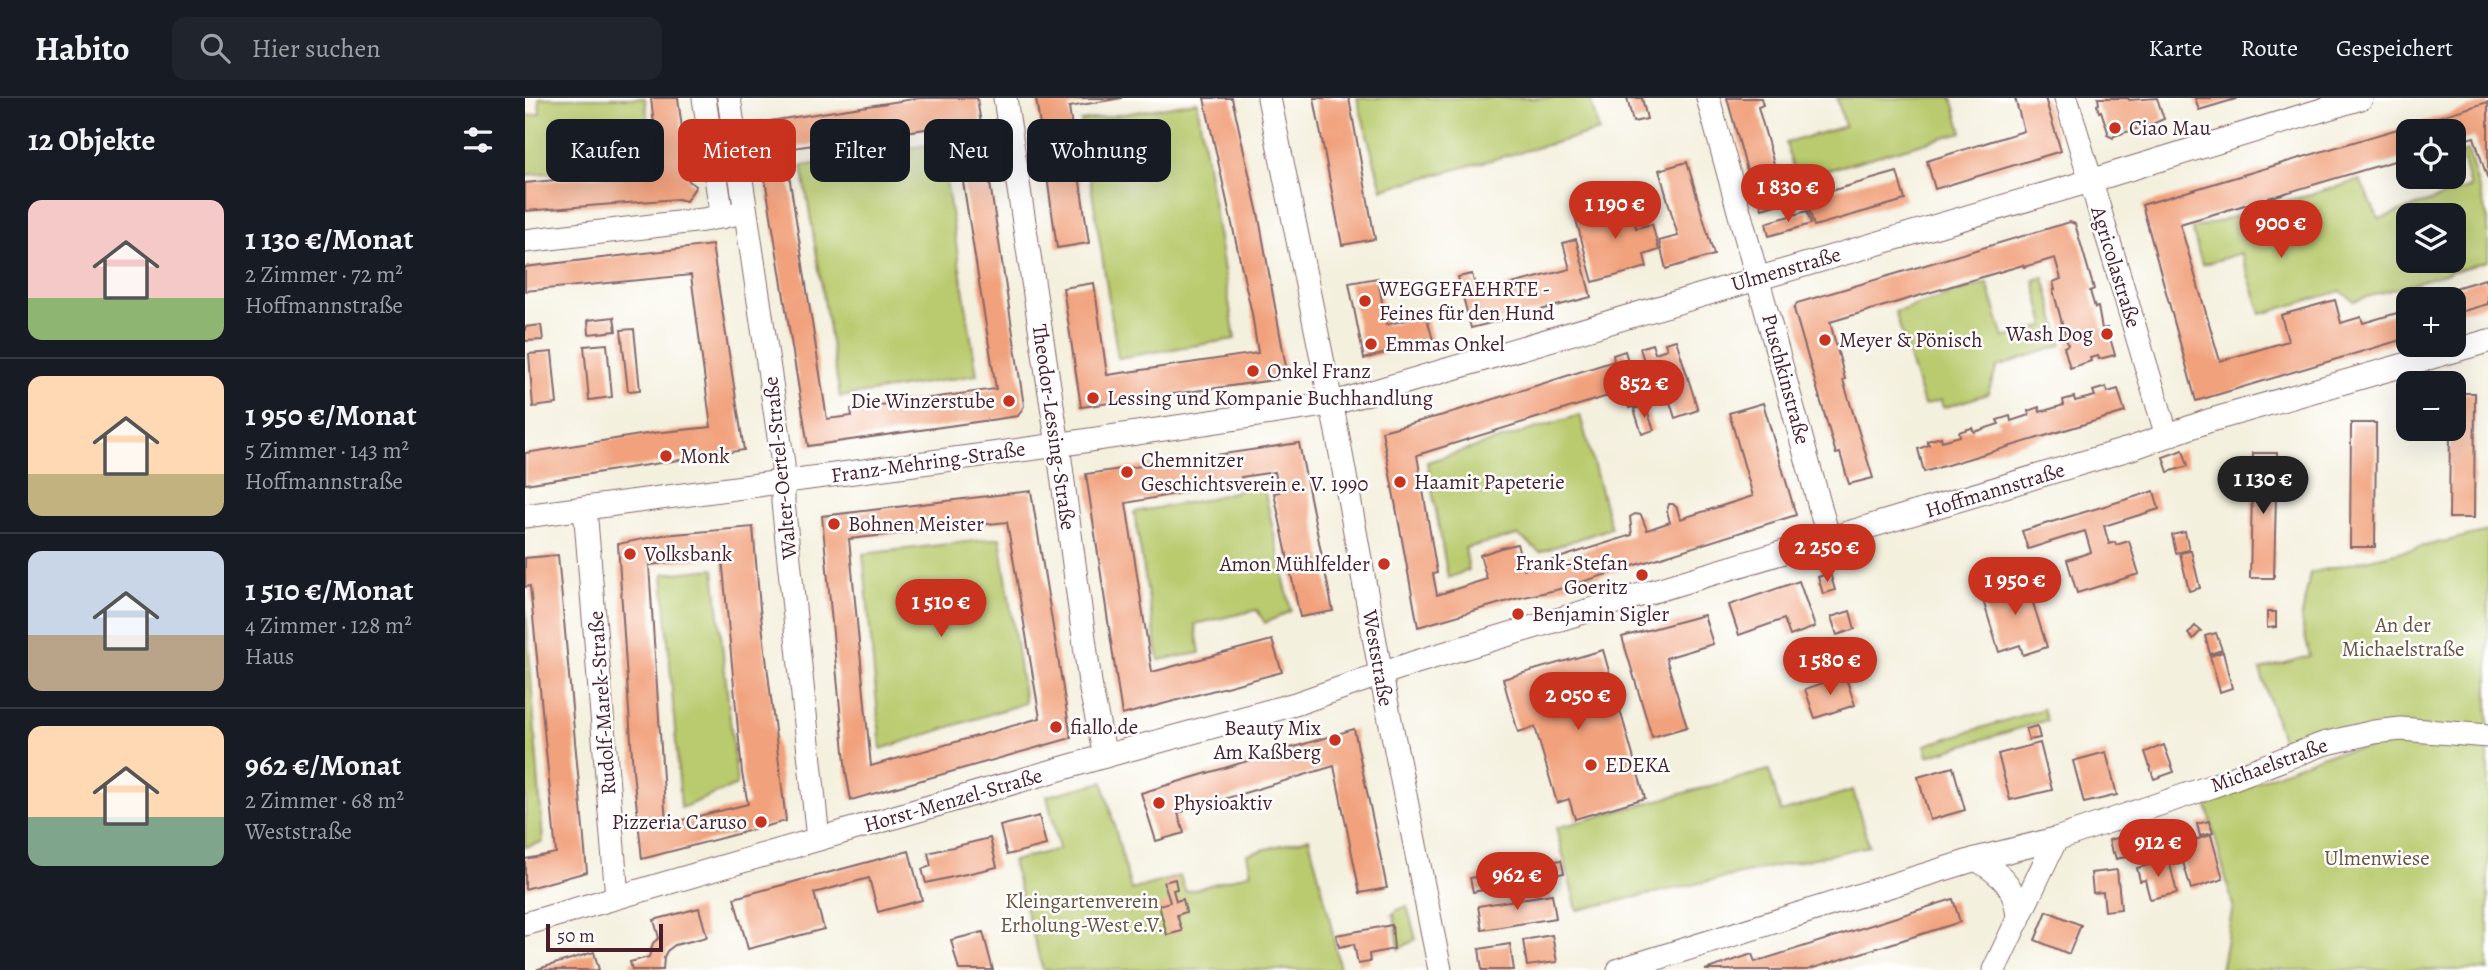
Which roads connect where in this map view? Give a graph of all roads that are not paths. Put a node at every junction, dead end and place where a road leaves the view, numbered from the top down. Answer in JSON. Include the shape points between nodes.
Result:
{"nodes":[{"id":1,"x":704,"y":98,"type":"edge"},
{"id":2,"x":729,"y":98,"type":"edge"},
{"id":3,"x":1005,"y":98,"type":"edge"},
{"id":4,"x":1269,"y":98,"type":"edge"},
{"id":5,"x":1708,"y":98,"type":"edge"},
{"id":6,"x":2066,"y":98,"type":"edge"},
{"id":7,"x":2361,"y":98,"type":"edge"},
{"id":8,"x":2326,"y":103,"type":"edge"},
{"id":9,"x":2090,"y":181,"type":"junction"},
{"id":10,"x":745,"y":212,"type":"junction"},
{"id":11,"x":722,"y":217,"type":"junction"},
{"id":12,"x":525,"y":241,"type":"edge"},
{"id":13,"x":1758,"y":277,"type":"junction"},
{"id":14,"x":2488,"y":341,"type":"edge"},
{"id":15,"x":1331,"y":404,"type":"junction"},
{"id":16,"x":2167,"y":436,"type":"junction"},
{"id":17,"x":1058,"y":445,"type":"junction"},
{"id":18,"x":783,"y":482,"type":"junction"},
{"id":19,"x":585,"y":508,"type":"junction"},
{"id":20,"x":525,"y":516,"type":"edge"},
{"id":21,"x":1829,"y":540,"type":"junction"},
{"id":22,"x":1381,"y":675,"type":"junction"},
{"id":23,"x":2488,"y":736,"type":"edge"},
{"id":24,"x":1105,"y":756,"type":"junction"},
{"id":25,"x":818,"y":839,"type":"junction"},
{"id":26,"x":2056,"y":839,"type":"junction"},
{"id":27,"x":1976,"y":859,"type":"junction"},
{"id":28,"x":617,"y":897,"type":"junction"},
{"id":29,"x":2018,"y":921,"type":"junction"},
{"id":30,"x":525,"y":924,"type":"edge"},
{"id":31,"x":1440,"y":970,"type":"edge"},
{"id":32,"x":1619,"y":970,"type":"edge"},
{"id":33,"x":1994,"y":970,"type":"edge"}],
"edges":[{"from":1,"to":11,"type":"street"},
{"from":2,"to":10,"type":"street","name":"Walter-Oertel-Straße"},
{"from":3,"to":17,"type":"street","name":"Theodor-Lessing-Straße"},
{"from":4,"to":15,"type":"street","name":"Weststraße"},
{"from":5,"to":13,"type":"street","name":"Puschkinstraße"},
{"from":6,"to":9,"type":"street","name":"Agricolastraße"},
{"from":7,"to":8,"type":"street","name":"Ulmenstraße"},
{"from":8,"to":9,"type":"street","name":"Ulmenstraße"},
{"from":9,"to":13,"type":"street","name":"Ulmenstraße"},
{"from":9,"to":16,"type":"street","name":"Agricolastraße"},
{"from":10,"to":11,"type":"street"},
{"from":10,"to":18,"type":"street","name":"Walter-Oertel-Straße"},
{"from":11,"to":12,"type":"street"},
{"from":13,"to":15,"type":"street","name":"Ulmenstraße"},
{"from":13,"to":21,"type":"street","name":"Puschkinstraße"},
{"from":14,"to":16,"type":"street","name":"Hoffmannstraße"},
{"from":15,"to":17,"type":"street","name":"Franz-Mehring-Straße"},
{"from":15,"to":22,"type":"street","name":"Weststraße"},
{"from":16,"to":21,"type":"street","name":"Hoffmannstraße"},
{"from":17,"to":18,"type":"street","name":"Franz-Mehring-Straße"},
{"from":17,"to":24,"type":"street","name":"Theodor-Lessing-Straße","via":[[1091,690]]},
{"from":18,"to":19,"type":"street","name":"Franz-Mehring-Straße"},
{"from":18,"to":25,"type":"street","name":"Walter-Oertel-Straße"},
{"from":19,"to":20,"type":"street","name":"Franz-Mehring-Straße"},
{"from":19,"to":28,"type":"street","name":"Rudolf-Marek-Straße"},
{"from":21,"to":22,"type":"street","name":"Hoffmannstraße"},
{"from":22,"to":24,"type":"street","name":"Horst-Menzel-Straße","via":[[1296,704]]},
{"from":22,"to":31,"type":"street","name":"Weststraße"},
{"from":23,"to":26,"type":"street","name":"Michaelstraße","via":[[2401,729],[2323,744]]},
{"from":24,"to":25,"type":"street","name":"Horst-Menzel-Straße"},
{"from":25,"to":28,"type":"street","name":"Horst-Menzel-Straße"},
{"from":26,"to":27,"type":"street","name":"Michaelstraße"},
{"from":26,"to":29,"type":"street"},
{"from":27,"to":29,"type":"street","via":[[1998,873],[2015,895]]},
{"from":27,"to":32,"type":"street","name":"Michaelstraße"},
{"from":28,"to":30,"type":"street","name":"Horst-Menzel-Straße"},
{"from":29,"to":33,"type":"street"}]}
